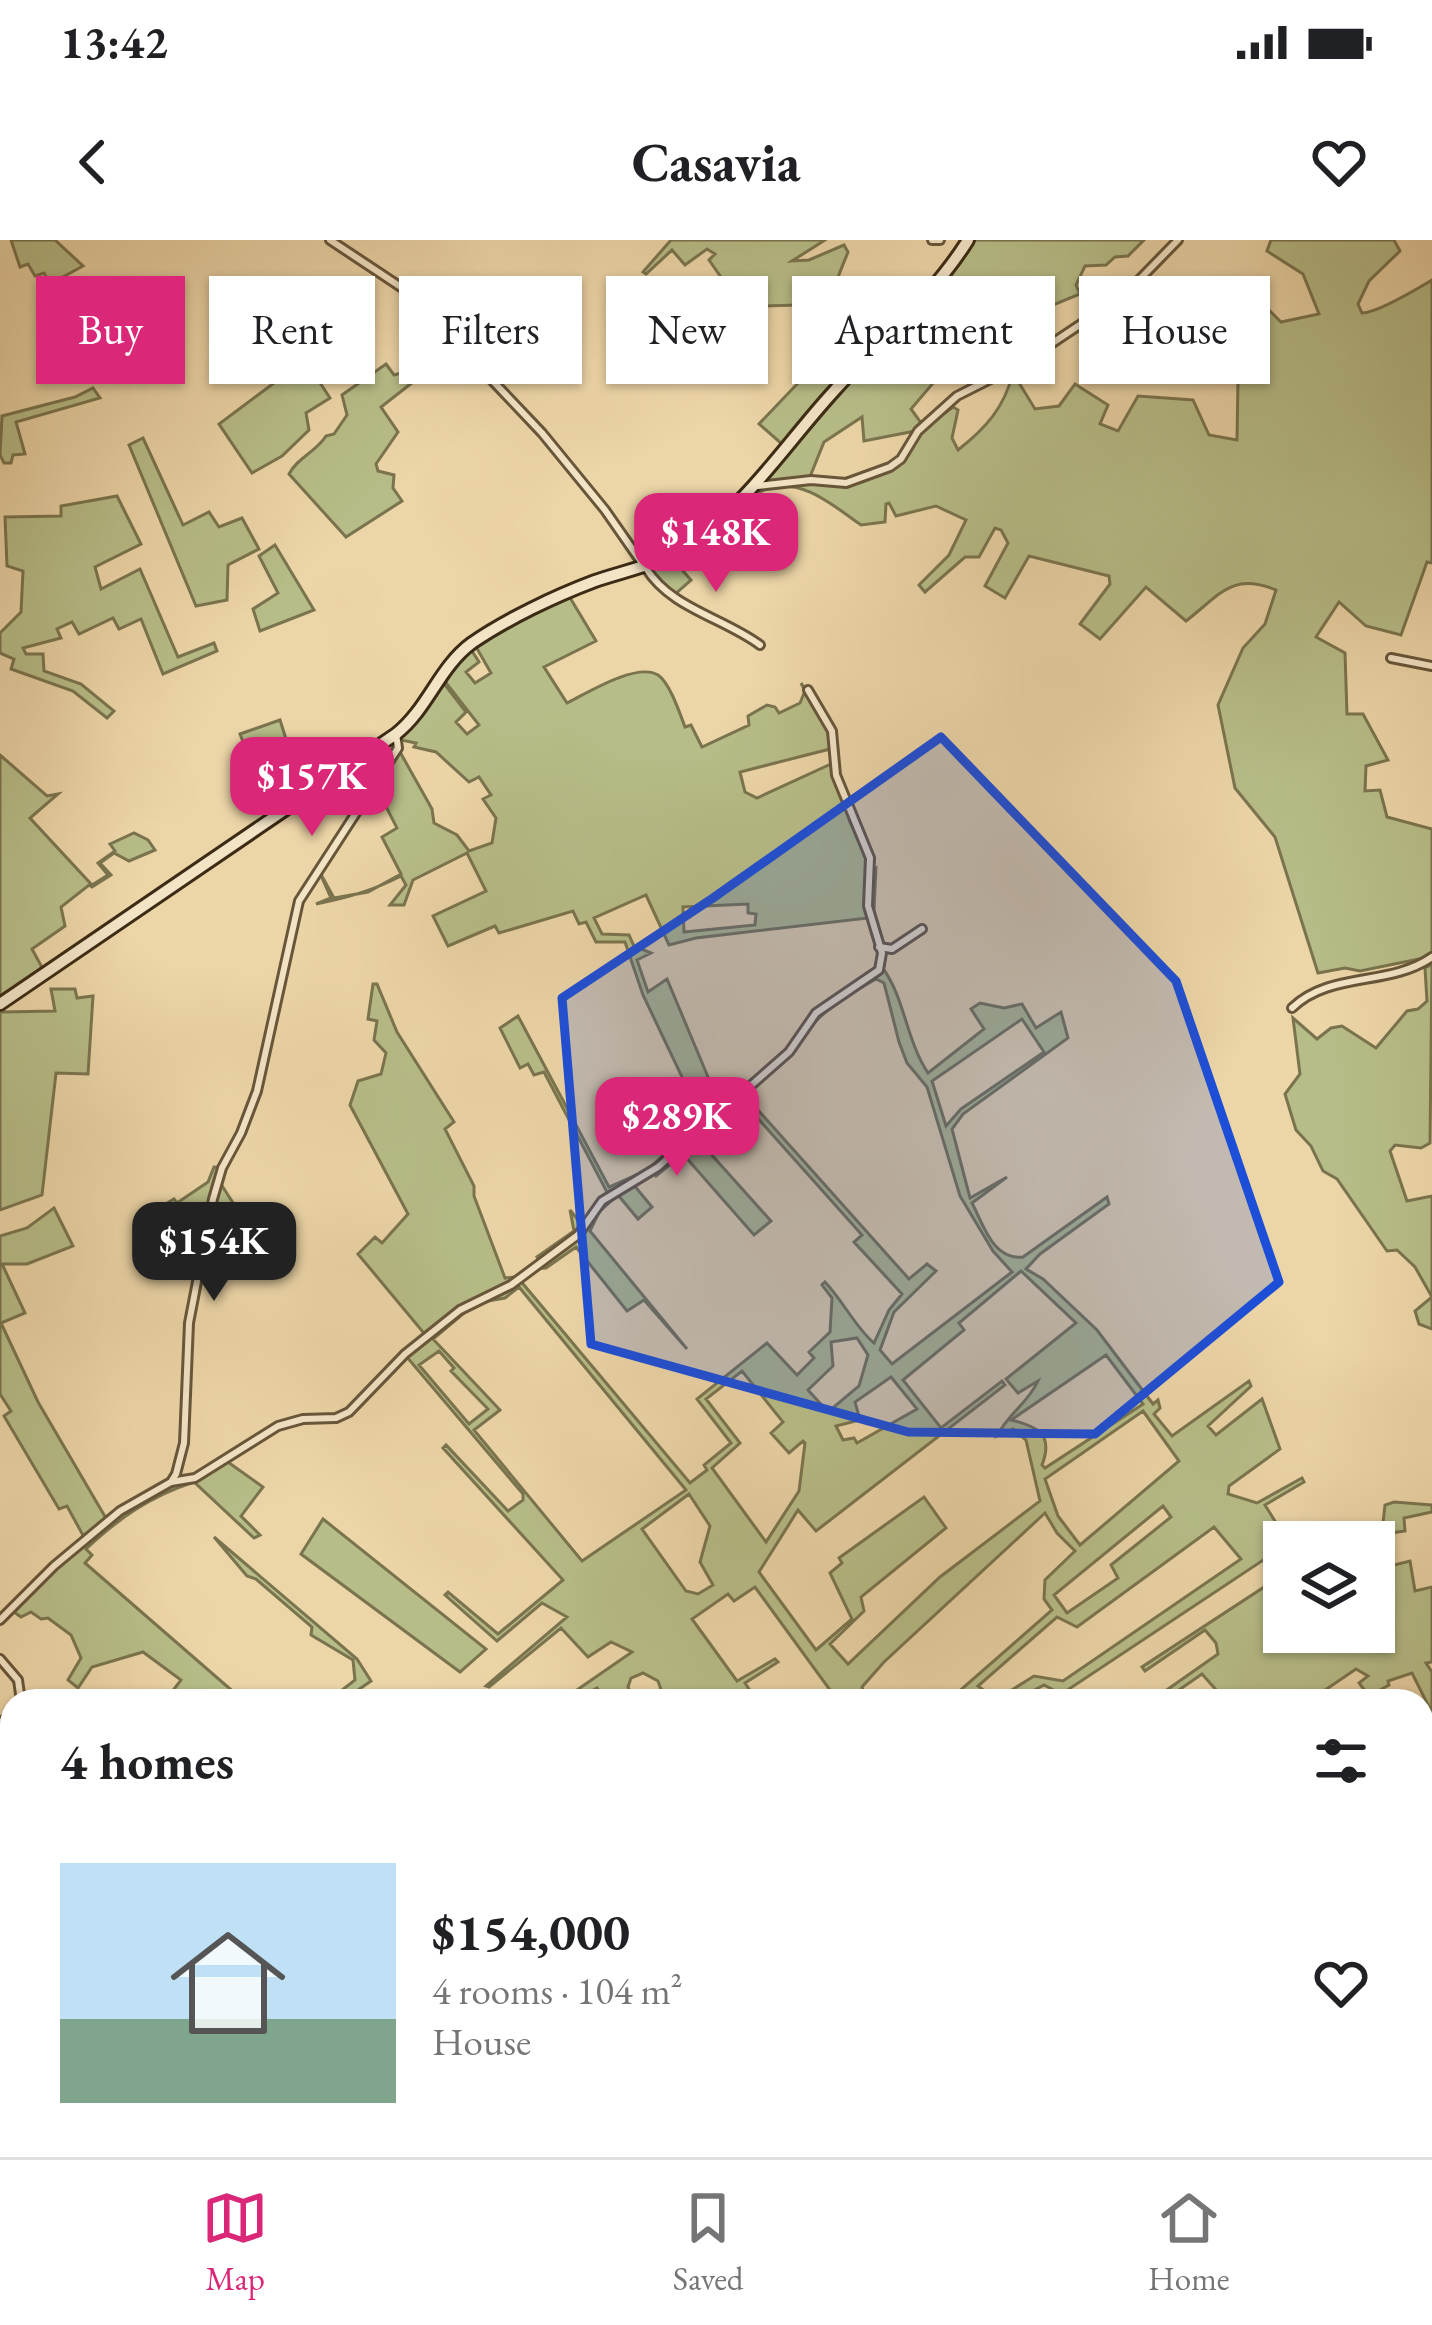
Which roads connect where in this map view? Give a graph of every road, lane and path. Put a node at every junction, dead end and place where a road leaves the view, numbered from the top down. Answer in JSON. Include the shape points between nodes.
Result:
{"nodes":[{"id":1,"x":331,"y":240,"type":"edge"},
{"id":2,"x":968,"y":240,"type":"edge"},
{"id":3,"x":1178,"y":240,"type":"edge"},
{"id":4,"x":757,"y":486,"type":"junction"},
{"id":5,"x":644,"y":566,"type":"junction"},
{"id":6,"x":760,"y":645,"type":"dead end"},
{"id":7,"x":1391,"y":658,"type":"dead end"},
{"id":8,"x":1432,"y":666,"type":"edge"},
{"id":9,"x":808,"y":690,"type":"dead end"},
{"id":10,"x":395,"y":734,"type":"junction"},
{"id":11,"x":922,"y":929,"type":"dead end"},
{"id":12,"x":879,"y":947,"type":"junction"},
{"id":13,"x":1432,"y":957,"type":"edge"},
{"id":14,"x":0,"y":1004,"type":"edge"},
{"id":15,"x":1292,"y":1008,"type":"dead end"},
{"id":16,"x":171,"y":1483,"type":"junction"},
{"id":17,"x":0,"y":1620,"type":"edge"},
{"id":18,"x":0,"y":1659,"type":"edge"},
{"id":19,"x":19,"y":1689,"type":"edge"}],
"edges":[{"from":1,"to":5,"type":"street","via":[[448,320]]},
{"from":2,"to":4,"type":"main road"},
{"from":3,"to":4,"type":"street","via":[[1090,318],[957,395],[890,467],[846,483]]},
{"from":4,"to":5,"type":"main road","via":[[686,545]]},
{"from":5,"to":6,"type":"street","via":[[664,590]]},
{"from":5,"to":10,"type":"main road","via":[[580,587],[476,640]]},
{"from":7,"to":8,"type":"street"},
{"from":9,"to":12,"type":"street","via":[[832,730],[836,775],[868,850],[869,914]]},
{"from":10,"to":14,"type":"main road"},
{"from":10,"to":16,"type":"street","via":[[398,748],[304,889],[256,1091],[213,1199],[187,1343],[184,1443]]},
{"from":11,"to":12,"type":"street","via":[[892,949]]},
{"from":12,"to":16,"type":"street","via":[[876,974],[816,1013],[789,1052],[658,1168],[610,1195],[583,1230],[520,1279],[452,1317],[349,1412],[278,1426],[195,1478]]},
{"from":13,"to":15,"type":"street","via":[[1383,978],[1312,992]]},
{"from":16,"to":17,"type":"street","via":[[120,1511]]},
{"from":18,"to":19,"type":"street"}]}
